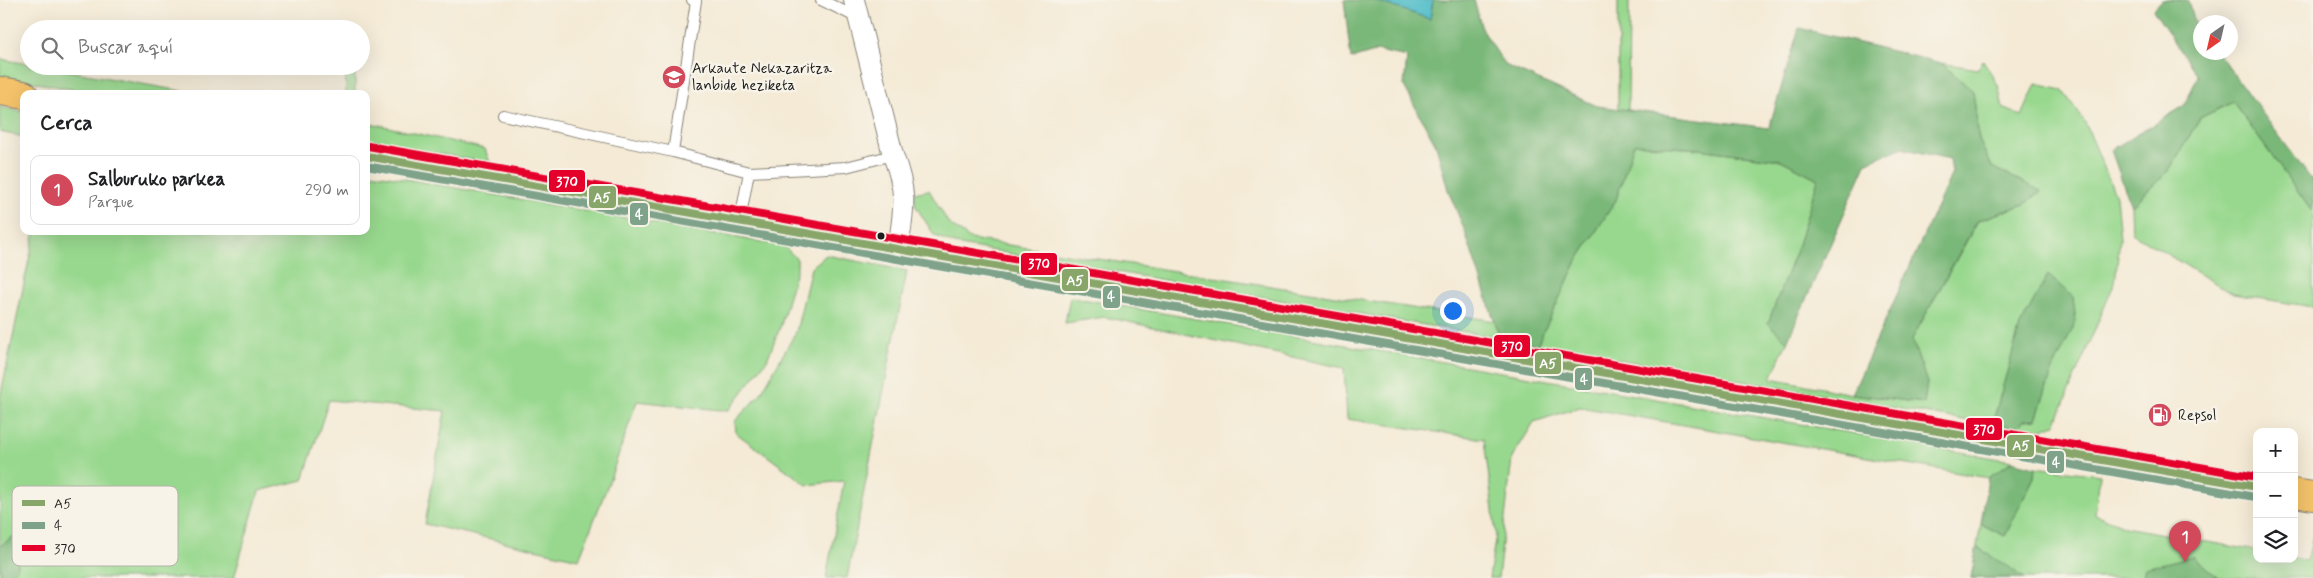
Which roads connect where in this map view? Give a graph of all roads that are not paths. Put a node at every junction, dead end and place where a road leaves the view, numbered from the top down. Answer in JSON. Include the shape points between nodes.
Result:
{"nodes":[{"id":1,"x":692,"y":0,"type":"edge"},
{"id":2,"x":821,"y":0,"type":"edge"},
{"id":3,"x":856,"y":9,"type":"edge"},
{"id":4,"x":0,"y":90,"type":"edge"},
{"id":5,"x":20,"y":94,"type":"edge"},
{"id":6,"x":503,"y":115,"type":"dead end"},
{"id":7,"x":673,"y":152,"type":"junction"},
{"id":8,"x":893,"y":155,"type":"junction"},
{"id":9,"x":370,"y":157,"type":"edge"},
{"id":10,"x":749,"y":172,"type":"junction"},
{"id":11,"x":740,"y":221,"type":"junction"},
{"id":12,"x":898,"y":250,"type":"junction"},
{"id":13,"x":2253,"y":485,"type":"edge"},
{"id":14,"x":2298,"y":494,"type":"edge"},
{"id":15,"x":2313,"y":496,"type":"edge"}],
"edges":[{"from":1,"to":7,"type":"lane","via":[[696,1]]},
{"from":2,"to":3,"type":"lane"},
{"from":3,"to":8,"type":"street"},
{"from":4,"to":5,"type":"main road"},
{"from":6,"to":7,"type":"lane"},
{"from":7,"to":10,"type":"lane"},
{"from":8,"to":10,"type":"lane","via":[[846,167]]},
{"from":8,"to":12,"type":"street","via":[[902,180],[905,206]]},
{"from":9,"to":11,"type":"main road"},
{"from":10,"to":11,"type":"lane"},
{"from":11,"to":12,"type":"main road"},
{"from":12,"to":13,"type":"main road"},
{"from":14,"to":15,"type":"main road"}]}
